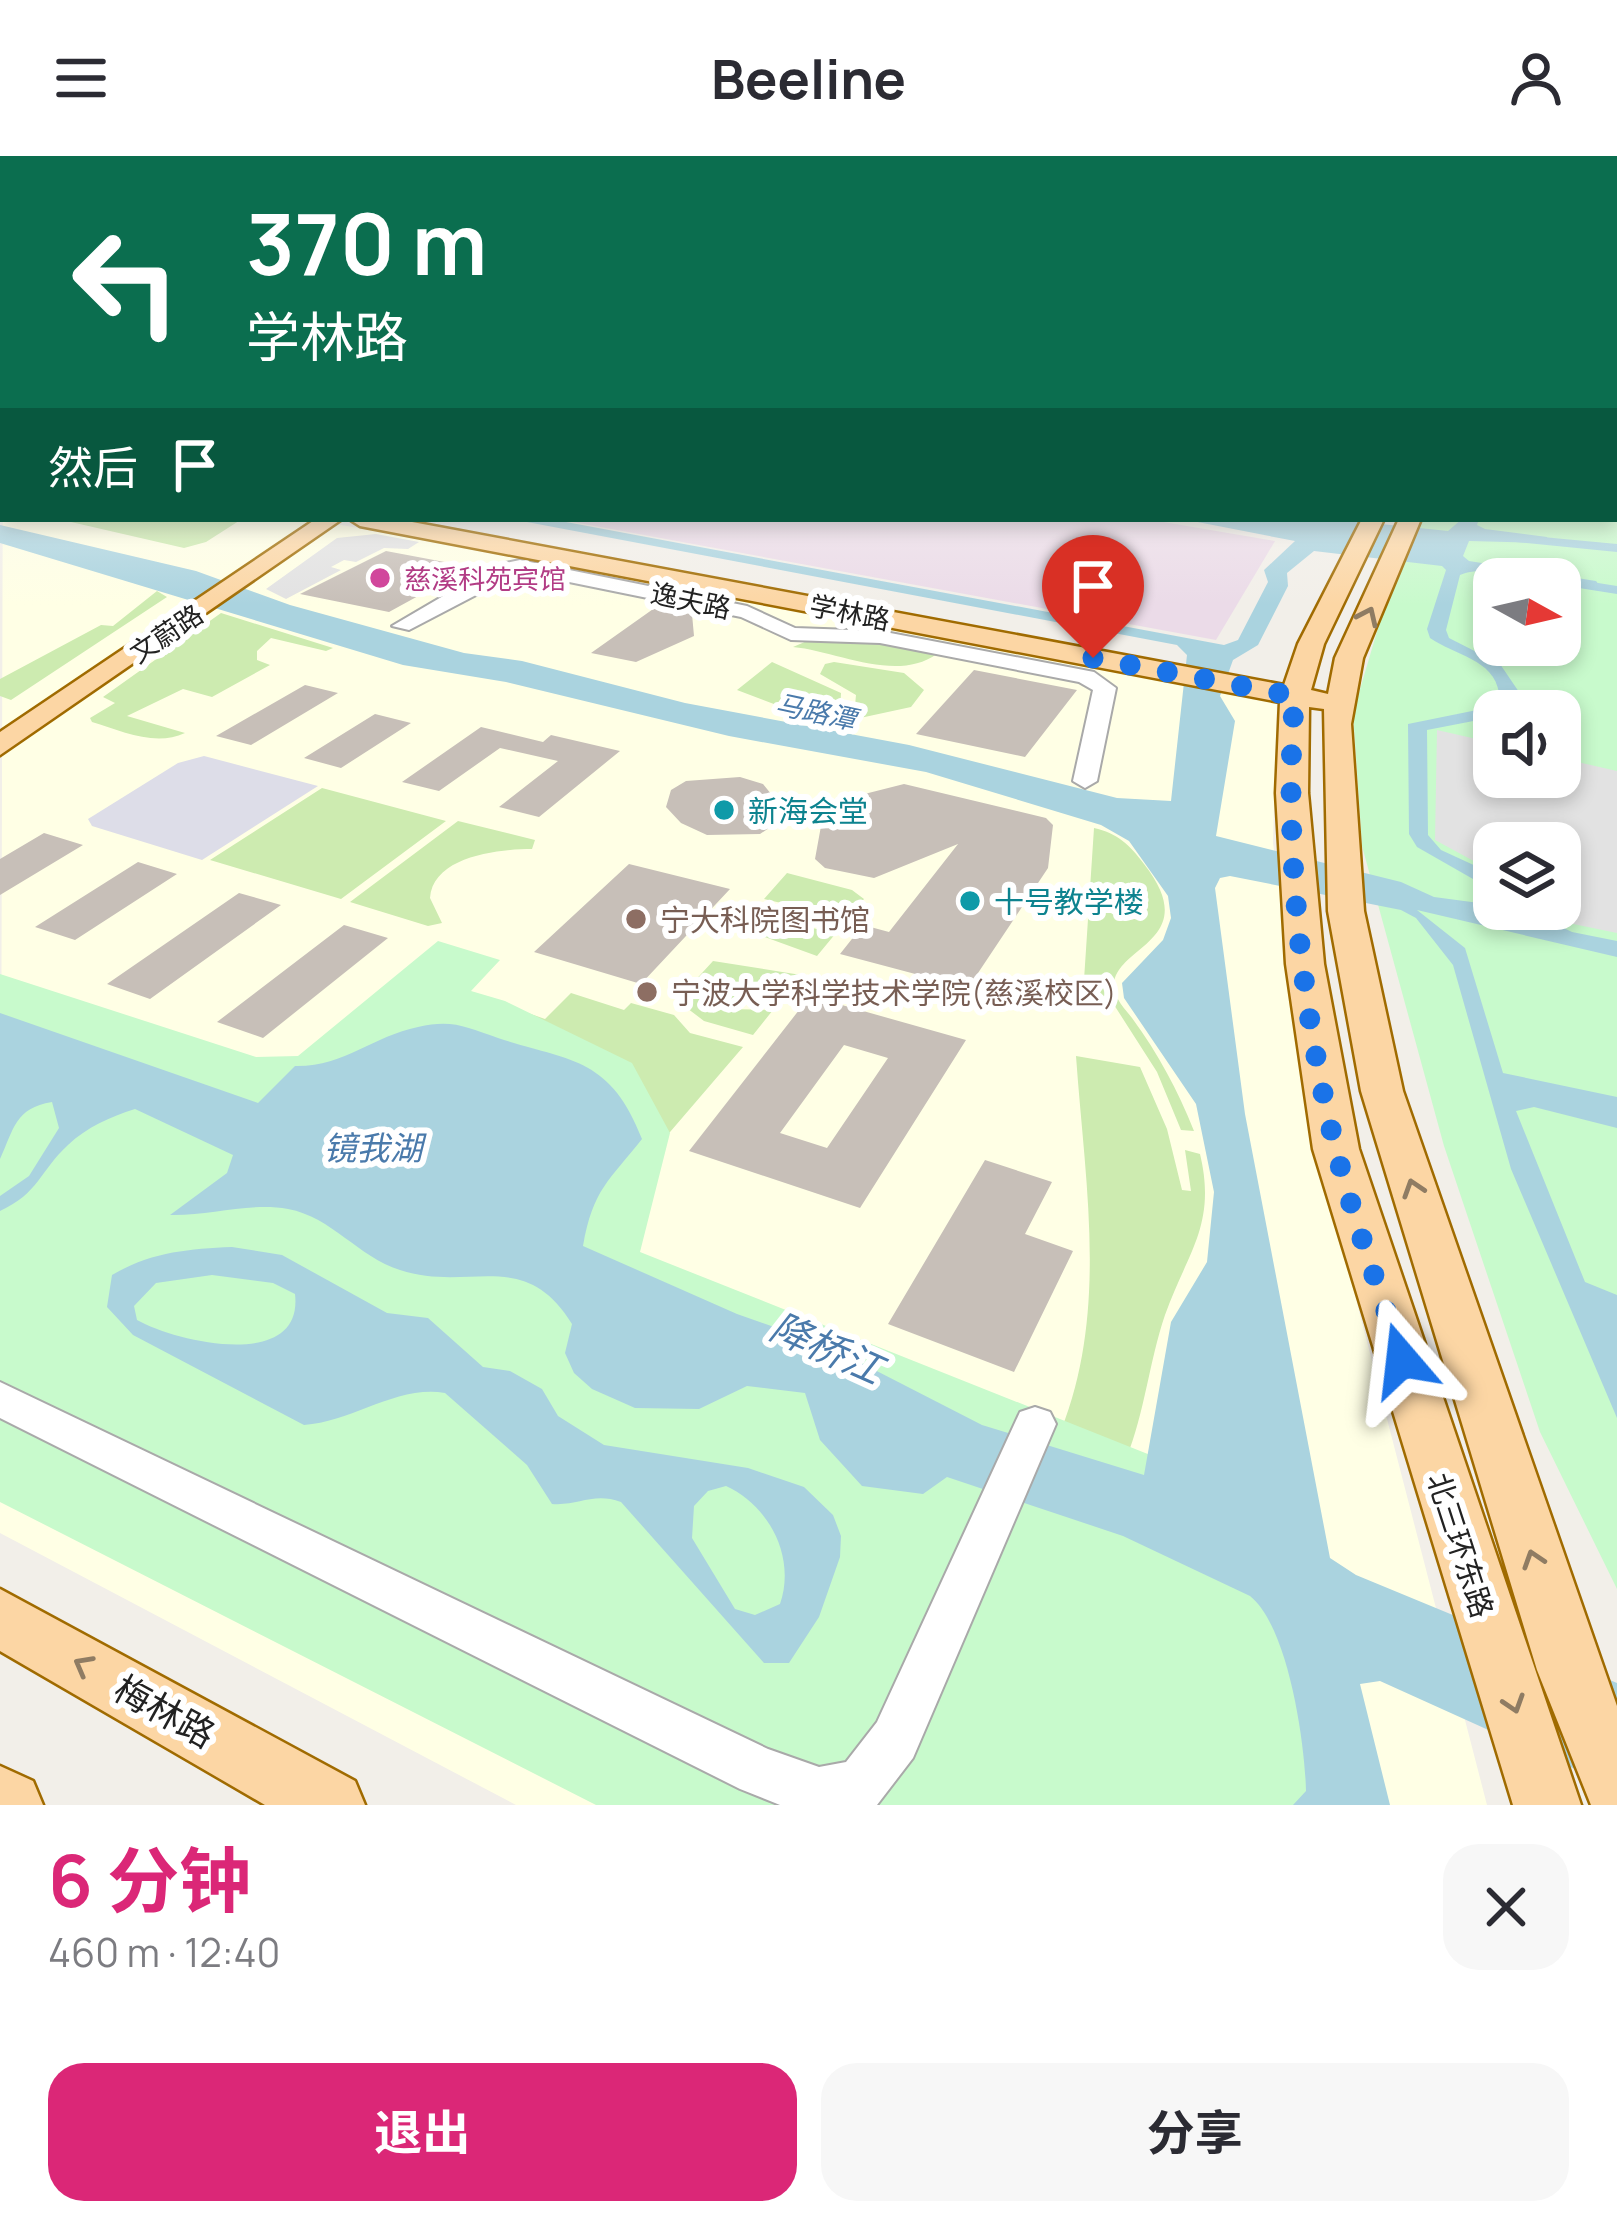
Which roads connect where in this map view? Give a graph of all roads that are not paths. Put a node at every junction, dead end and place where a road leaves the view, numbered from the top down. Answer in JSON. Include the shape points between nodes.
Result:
{"nodes":[{"id":1,"x":306,"y":522,"type":"edge"},
{"id":2,"x":326,"y":522,"type":"edge"},
{"id":3,"x":376,"y":522,"type":"edge"},
{"id":4,"x":447,"y":522,"type":"edge"},
{"id":5,"x":1371,"y":522,"type":"edge"},
{"id":6,"x":1409,"y":522,"type":"edge"},
{"id":7,"x":231,"y":580,"type":"junction"},
{"id":8,"x":198,"y":602,"type":"junction"},
{"id":9,"x":403,"y":626,"type":"dead end"},
{"id":10,"x":1297,"y":691,"type":"junction"},
{"id":11,"x":1341,"y":699,"type":"junction"},
{"id":12,"x":0,"y":724,"type":"edge"},
{"id":13,"x":0,"y":746,"type":"edge"},
{"id":14,"x":1084,"y":781,"type":"dead end"},
{"id":15,"x":1322,"y":906,"type":"junction"},
{"id":16,"x":0,"y":1399,"type":"edge"},
{"id":17,"x":1035,"y":1424,"type":"dead end"},
{"id":18,"x":0,"y":1618,"type":"edge"},
{"id":19,"x":1617,"y":1785,"type":"edge"},
{"id":20,"x":1543,"y":1796,"type":"edge"},
{"id":21,"x":0,"y":1800,"type":"edge"},
{"id":22,"x":9,"y":1805,"type":"edge"},
{"id":23,"x":331,"y":1805,"type":"edge"}],
"edges":[{"from":1,"to":7,"type":"main road","name":"文蔚路"},
{"from":2,"to":7,"type":"main road","name":"文蔚路"},
{"from":3,"to":10,"type":"main road","name":"学林路"},
{"from":4,"to":10,"type":"main road","name":"学林路"},
{"from":5,"to":10,"type":"main road","name":"北三环东路","via":[[1311,644]]},
{"from":11,"to":6,"type":"main road","name":"北三环东路","one_way":true,"via":[[1348,658]]},
{"from":7,"to":8,"type":"main road","name":"文蔚路"},
{"from":8,"to":12,"type":"main road","name":"文蔚路"},
{"from":8,"to":13,"type":"main road","name":"文蔚路"},
{"from":9,"to":14,"type":"street","name":"逸夫路","via":[[520,566],[747,612],[791,634],[880,637],[1086,677],[1105,688]]},
{"from":10,"to":11,"type":"main road","name":"学林路"},
{"from":10,"to":15,"type":"main road","name":"北三环东路","via":[[1296,843]]},
{"from":11,"to":15,"type":"main road","name":"北三环东路","via":[[1342,854]]},
{"from":19,"to":15,"type":"main road","name":"北三环东路","one_way":true,"via":[[1569,1670]]},
{"from":15,"to":20,"type":"main road","name":"北三环东路","one_way":true,"via":[[1336,1149]]},
{"from":16,"to":17,"type":"street","via":[[758,1771],[819,1793],[860,1786],[895,1740]]},
{"from":23,"to":18,"type":"main road","name":"梅林路","one_way":true},
{"from":21,"to":22,"type":"main road"}]}
